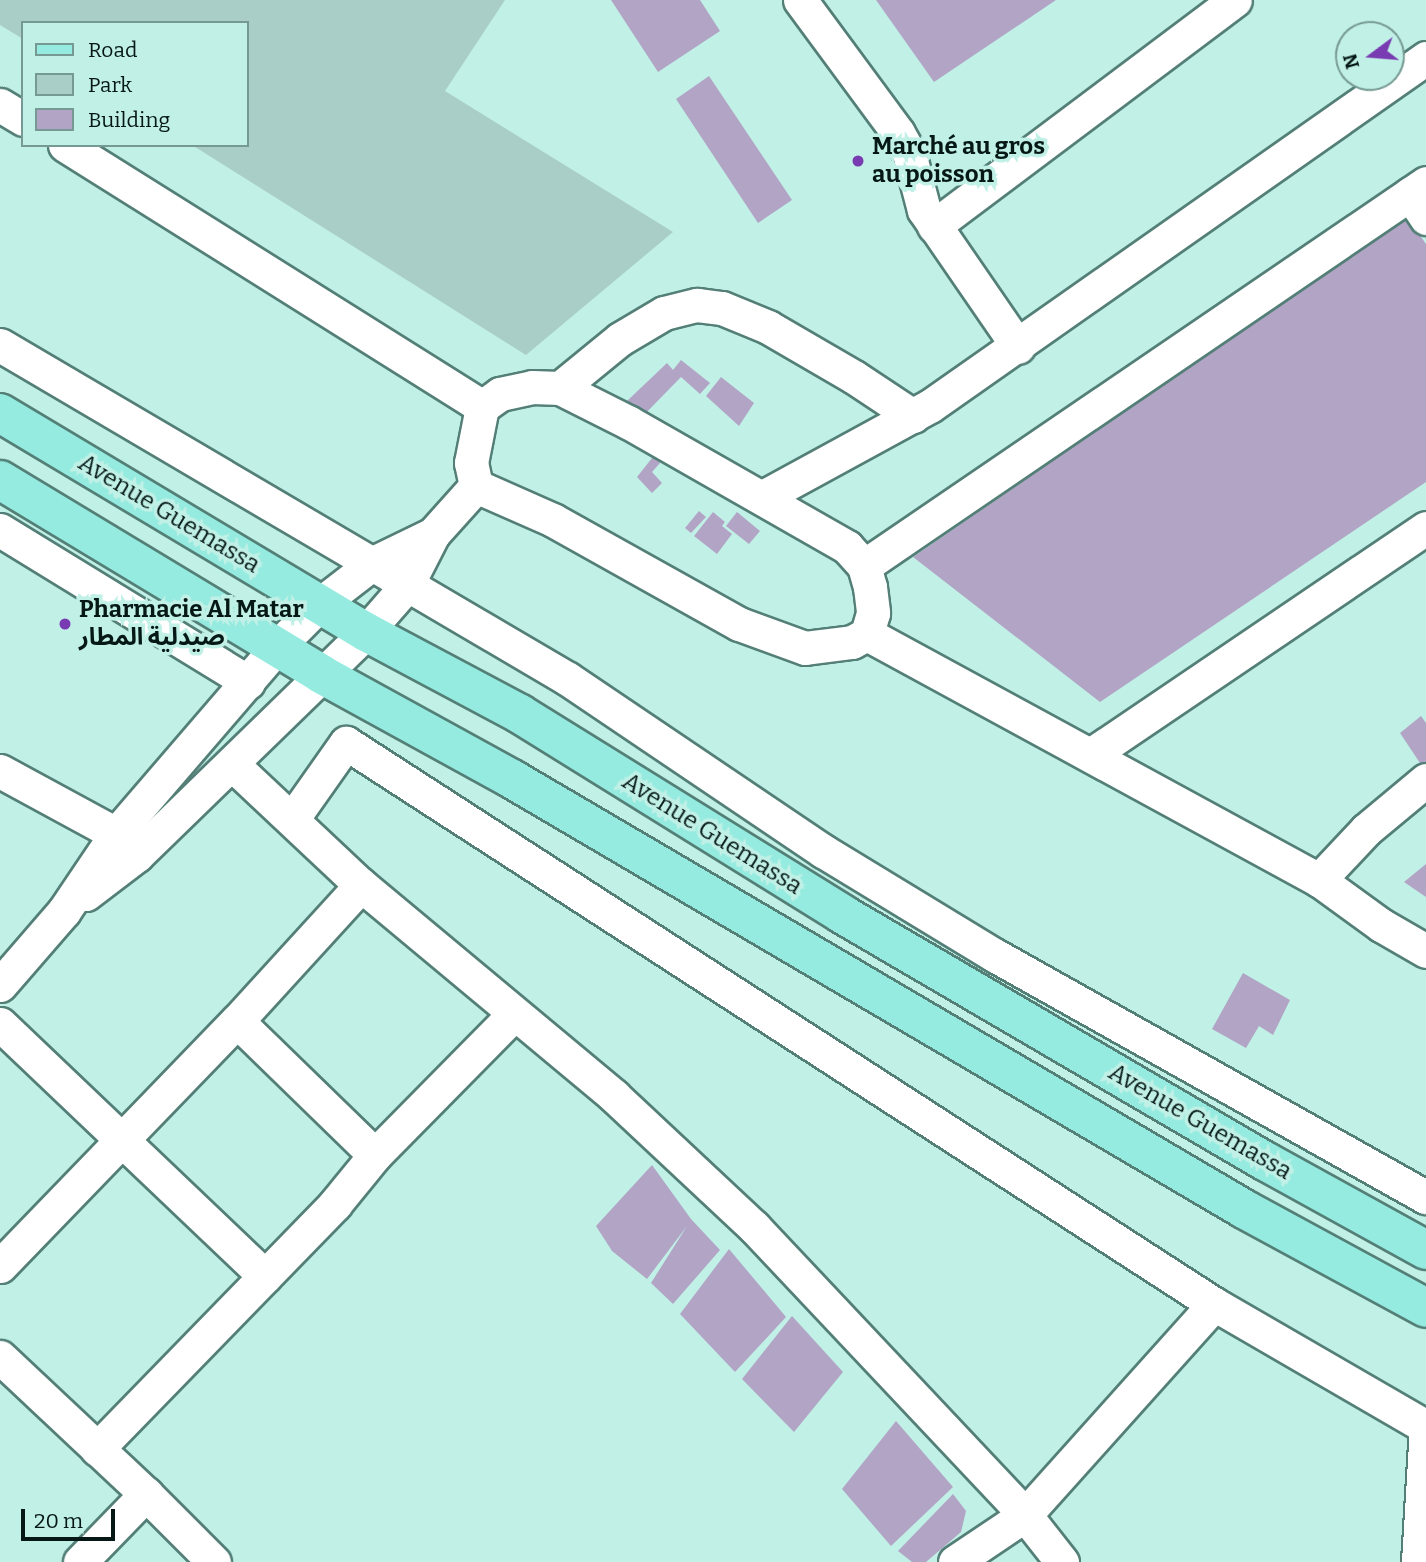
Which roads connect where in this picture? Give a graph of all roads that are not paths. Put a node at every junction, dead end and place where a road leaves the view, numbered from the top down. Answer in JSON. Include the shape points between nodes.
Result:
{"nodes":[{"id":1,"x":800,"y":0,"type":"edge"},
{"id":2,"x":1235,"y":0,"type":"edge"},
{"id":3,"x":1426,"y":58,"type":"edge"},
{"id":4,"x":0,"y":105,"type":"edge"},
{"id":5,"x":21,"y":118,"type":"edge"},
{"id":6,"x":68,"y":147,"type":"edge"},
{"id":7,"x":1421,"y":198,"type":"edge"},
{"id":8,"x":934,"y":226,"type":"junction"},
{"id":9,"x":0,"y":345,"type":"edge"},
{"id":10,"x":1018,"y":347,"type":"junction"},
{"id":11,"x":560,"y":388,"type":"junction"},
{"id":12,"x":482,"y":407,"type":"junction"},
{"id":13,"x":0,"y":413,"type":"edge"},
{"id":14,"x":913,"y":416,"type":"junction"},
{"id":15,"x":0,"y":480,"type":"edge"},
{"id":16,"x":476,"y":486,"type":"junction"},
{"id":17,"x":763,"y":497,"type":"junction"},
{"id":18,"x":1426,"y":528,"type":"edge"},
{"id":19,"x":0,"y":530,"type":"edge"},
{"id":20,"x":433,"y":534,"type":"junction"},
{"id":21,"x":373,"y":563,"type":"junction"},
{"id":22,"x":864,"y":566,"type":"junction"},
{"id":23,"x":407,"y":584,"type":"junction"},
{"id":24,"x":320,"y":604,"type":"junction"},
{"id":25,"x":366,"y":632,"type":"junction"},
{"id":26,"x":867,"y":634,"type":"junction"},
{"id":27,"x":276,"y":647,"type":"junction"},
{"id":28,"x":321,"y":674,"type":"junction"},
{"id":29,"x":248,"y":682,"type":"junction"},
{"id":30,"x":1092,"y":754,"type":"junction"},
{"id":31,"x":232,"y":764,"type":"junction"},
{"id":32,"x":0,"y":771,"type":"edge"},
{"id":33,"x":1426,"y":780,"type":"edge"},
{"id":34,"x":293,"y":818,"type":"junction"},
{"id":35,"x":116,"y":834,"type":"junction"},
{"id":36,"x":1320,"y":880,"type":"junction"},
{"id":37,"x":361,"y":885,"type":"junction"},
{"id":38,"x":64,"y":911,"type":"junction"},
{"id":39,"x":1426,"y":951,"type":"edge"},
{"id":40,"x":0,"y":985,"type":"edge"},
{"id":41,"x":513,"y":1015,"type":"junction"},
{"id":42,"x":237,"y":1021,"type":"junction"},
{"id":43,"x":0,"y":1024,"type":"edge"},
{"id":44,"x":123,"y":1139,"type":"junction"},
{"id":45,"x":375,"y":1154,"type":"junction"},
{"id":46,"x":1426,"y":1196,"type":"edge"},
{"id":47,"x":1426,"y":1250,"type":"edge"},
{"id":48,"x":0,"y":1266,"type":"edge"},
{"id":49,"x":265,"y":1276,"type":"junction"},
{"id":50,"x":1214,"y":1304,"type":"junction"},
{"id":51,"x":1426,"y":1308,"type":"edge"},
{"id":52,"x":0,"y":1357,"type":"edge"},
{"id":53,"x":1426,"y":1427,"type":"edge"},
{"id":54,"x":97,"y":1449,"type":"junction"},
{"id":55,"x":146,"y":1494,"type":"junction"},
{"id":56,"x":1026,"y":1515,"type":"junction"},
{"id":57,"x":80,"y":1562,"type":"edge"},
{"id":58,"x":214,"y":1562,"type":"edge"},
{"id":59,"x":955,"y":1562,"type":"edge"},
{"id":60,"x":1062,"y":1562,"type":"edge"},
{"id":61,"x":1418,"y":1562,"type":"edge"}],
"edges":[{"from":1,"to":8,"type":"street","via":[[898,133],[909,153],[924,210]]},
{"from":2,"to":8,"type":"street"},
{"from":3,"to":10,"type":"street"},
{"from":4,"to":5,"type":"street"},
{"from":6,"to":12,"type":"street"},
{"from":7,"to":22,"type":"street"},
{"from":8,"to":10,"type":"street"},
{"from":9,"to":21,"type":"street"},
{"from":10,"to":14,"type":"street"},
{"from":11,"to":12,"type":"street","via":[[532,387],[500,394]]},
{"from":11,"to":14,"type":"street","via":[[620,339],[664,313],[697,304],[722,308],[768,327]]},
{"from":11,"to":17,"type":"street"},
{"from":12,"to":16,"type":"street","via":[[471,464]]},
{"from":13,"to":24,"type":"main road","name":"Avenue Guemassa"},
{"from":14,"to":17,"type":"street"},
{"from":15,"to":27,"type":"main road"},
{"from":16,"to":20,"type":"street"},
{"from":16,"to":26,"type":"street","via":[[553,520],[739,624],[805,648],[852,642]]},
{"from":17,"to":22,"type":"street","via":[[847,547]]},
{"from":18,"to":30,"type":"street"},
{"from":19,"to":29,"type":"street"},
{"from":20,"to":21,"type":"street"},
{"from":20,"to":23,"type":"street"},
{"from":21,"to":23,"type":"street"},
{"from":21,"to":24,"type":"street"},
{"from":22,"to":26,"type":"street","via":[[873,613]]},
{"from":23,"to":25,"type":"street"},
{"from":23,"to":46,"type":"street","via":[[568,679],[824,851],[996,956]]},
{"from":24,"to":25,"type":"main road","name":"Avenue Guemassa"},
{"from":24,"to":27,"type":"street"},
{"from":25,"to":28,"type":"street"},
{"from":25,"to":47,"type":"main road","name":"Avenue Guemassa","via":[[520,714],[842,914]]},
{"from":26,"to":30,"type":"street"},
{"from":27,"to":28,"type":"main road"},
{"from":27,"to":29,"type":"street"},
{"from":28,"to":31,"type":"street"},
{"from":28,"to":51,"type":"main road","via":[[512,779],[1244,1209]]},
{"from":29,"to":35,"type":"street"},
{"from":30,"to":36,"type":"street"},
{"from":31,"to":34,"type":"street"},
{"from":31,"to":38,"type":"street","via":[[137,855]]},
{"from":32,"to":35,"type":"street"},
{"from":33,"to":36,"type":"street","via":[[1366,830]]},
{"from":34,"to":37,"type":"street"},
{"from":34,"to":50,"type":"street","via":[[346,743]]},
{"from":35,"to":38,"type":"street"},
{"from":36,"to":39,"type":"street"},
{"from":37,"to":41,"type":"street"},
{"from":37,"to":42,"type":"street"},
{"from":38,"to":40,"type":"street"},
{"from":41,"to":45,"type":"street"},
{"from":41,"to":56,"type":"street","via":[[614,1096],[754,1227]]},
{"from":42,"to":44,"type":"street"},
{"from":42,"to":45,"type":"street"},
{"from":43,"to":44,"type":"street"},
{"from":44,"to":48,"type":"street"},
{"from":44,"to":49,"type":"street"},
{"from":45,"to":49,"type":"street","via":[[335,1204]]},
{"from":49,"to":54,"type":"street"},
{"from":50,"to":53,"type":"street"},
{"from":50,"to":56,"type":"street"},
{"from":52,"to":54,"type":"street"},
{"from":53,"to":61,"type":"street"},
{"from":54,"to":55,"type":"street"},
{"from":55,"to":57,"type":"street"},
{"from":55,"to":58,"type":"street"},
{"from":56,"to":59,"type":"street"},
{"from":56,"to":60,"type":"street"}]}
